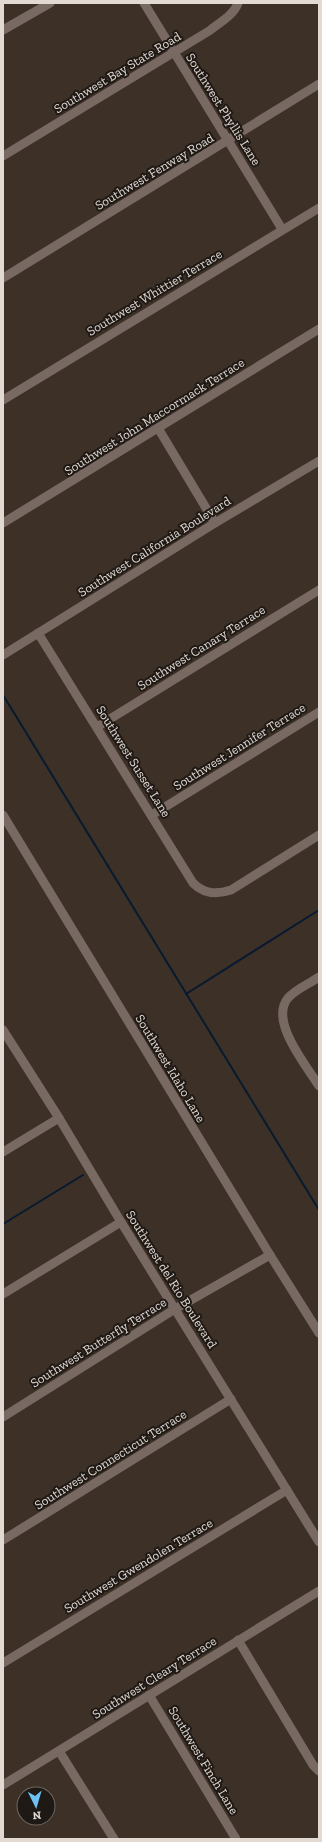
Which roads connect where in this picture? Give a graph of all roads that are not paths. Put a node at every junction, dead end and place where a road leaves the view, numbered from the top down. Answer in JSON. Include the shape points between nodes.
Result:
{"nodes":[{"id":1,"x":50,"y":3,"type":"edge"},
{"id":2,"x":144,"y":3,"type":"edge"},
{"id":3,"x":238,"y":3,"type":"edge"},
{"id":4,"x":3,"y":30,"type":"edge"},
{"id":5,"x":174,"y":52,"type":"junction"},
{"id":6,"x":319,"y":84,"type":"edge"},
{"id":7,"x":228,"y":141,"type":"junction"},
{"id":8,"x":3,"y":156,"type":"edge"},
{"id":9,"x":319,"y":208,"type":"edge"},
{"id":10,"x":282,"y":230,"type":"junction"},
{"id":11,"x":3,"y":278,"type":"edge"},
{"id":12,"x":319,"y":329,"type":"edge"},
{"id":13,"x":3,"y":400,"type":"edge"},
{"id":14,"x":158,"y":428,"type":"junction"},
{"id":15,"x":319,"y":461,"type":"edge"},
{"id":16,"x":3,"y":523,"type":"edge"},
{"id":17,"x":215,"y":523,"type":"junction"},
{"id":18,"x":319,"y":590,"type":"edge"},
{"id":19,"x":38,"y":633,"type":"junction"},
{"id":20,"x":3,"y":655,"type":"edge"},
{"id":21,"x":319,"y":712,"type":"edge"},
{"id":22,"x":97,"y":727,"type":"junction"},
{"id":23,"x":3,"y":815,"type":"edge"},
{"id":24,"x":152,"y":815,"type":"junction"},
{"id":25,"x":319,"y":835,"type":"edge"},
{"id":26,"x":319,"y":978,"type":"edge"},
{"id":27,"x":3,"y":1031,"type":"edge"},
{"id":28,"x":319,"y":1086,"type":"edge"},
{"id":29,"x":59,"y":1118,"type":"junction"},
{"id":30,"x":3,"y":1152,"type":"edge"},
{"id":31,"x":121,"y":1222,"type":"junction"},
{"id":32,"x":270,"y":1255,"type":"junction"},
{"id":33,"x":3,"y":1294,"type":"edge"},
{"id":34,"x":175,"y":1309,"type":"junction"},
{"id":35,"x":319,"y":1333,"type":"edge"},
{"id":36,"x":232,"y":1400,"type":"junction"},
{"id":37,"x":3,"y":1417,"type":"edge"},
{"id":38,"x":287,"y":1490,"type":"junction"},
{"id":39,"x":3,"y":1540,"type":"edge"},
{"id":40,"x":319,"y":1542,"type":"edge"},
{"id":41,"x":319,"y":1591,"type":"edge"},
{"id":42,"x":238,"y":1640,"type":"junction"},
{"id":43,"x":3,"y":1663,"type":"edge"},
{"id":44,"x":149,"y":1695,"type":"junction"},
{"id":45,"x":59,"y":1751,"type":"junction"},
{"id":46,"x":319,"y":1771,"type":"edge"},
{"id":47,"x":3,"y":1785,"type":"edge"},
{"id":48,"x":114,"y":1839,"type":"edge"},
{"id":49,"x":236,"y":1839,"type":"edge"}],
"edges":[{"from":1,"to":4,"type":"street"},
{"from":2,"to":5,"type":"street","name":"Southwest Phyllis Lane"},
{"from":3,"to":5,"type":"street","name":"Southwest Bay State Road","via":[[225,19]]},
{"from":5,"to":7,"type":"street","name":"Southwest Phyllis Lane"},
{"from":5,"to":8,"type":"street","name":"Southwest Bay State Road"},
{"from":6,"to":7,"type":"street","name":"Southwest Fenway Road"},
{"from":7,"to":10,"type":"street","name":"Southwest Phyllis Lane"},
{"from":7,"to":11,"type":"street","name":"Southwest Fenway Road"},
{"from":9,"to":10,"type":"street","name":"Southwest Whittier Terrace"},
{"from":10,"to":13,"type":"street","name":"Southwest Whittier Terrace"},
{"from":12,"to":14,"type":"street","name":"Southwest John Maccormack Terrace"},
{"from":14,"to":16,"type":"street","name":"Southwest John Maccormack Terrace"},
{"from":14,"to":17,"type":"street"},
{"from":15,"to":17,"type":"street","name":"Southwest California Boulevard"},
{"from":17,"to":19,"type":"street","name":"Southwest California Boulevard"},
{"from":18,"to":22,"type":"street","name":"Southwest Canary Terrace"},
{"from":19,"to":20,"type":"street","name":"Southwest California Boulevard"},
{"from":19,"to":22,"type":"street","name":"Southwest Susset Lane"},
{"from":21,"to":24,"type":"street","name":"Southwest Jennifer Terrace"},
{"from":22,"to":24,"type":"street","name":"Southwest Susset Lane"},
{"from":23,"to":32,"type":"street","name":"Southwest Idaho Lane"},
{"from":24,"to":25,"type":"street","name":"Southwest Susset Lane","via":[[193,883],[203,891],[214,893],[230,890]]},
{"from":26,"to":28,"type":"street","via":[[288,999],[282,1017],[285,1030]]},
{"from":27,"to":29,"type":"street","name":"Southwest del Rio Boulevard"},
{"from":29,"to":30,"type":"street"},
{"from":29,"to":31,"type":"street","name":"Southwest del Rio Boulevard"},
{"from":31,"to":33,"type":"street"},
{"from":31,"to":34,"type":"street","name":"Southwest del Rio Boulevard"},
{"from":32,"to":34,"type":"street","name":"Southwest Butterfly Terrace"},
{"from":32,"to":35,"type":"street","name":"Southwest Idaho Lane"},
{"from":34,"to":36,"type":"street","name":"Southwest del Rio Boulevard"},
{"from":34,"to":37,"type":"street","name":"Southwest Butterfly Terrace"},
{"from":36,"to":38,"type":"street","name":"Southwest del Rio Boulevard"},
{"from":36,"to":39,"type":"street","name":"Southwest Connecticut Terrace"},
{"from":38,"to":40,"type":"street","name":"Southwest del Rio Boulevard"},
{"from":38,"to":43,"type":"street","name":"Southwest Gwendolen Terrace"},
{"from":41,"to":42,"type":"street","name":"Southwest Cleary Terrace"},
{"from":42,"to":44,"type":"street","name":"Southwest Cleary Terrace"},
{"from":42,"to":46,"type":"street"},
{"from":44,"to":45,"type":"street","name":"Southwest Cleary Terrace"},
{"from":44,"to":49,"type":"street","name":"Southwest Finch Lane"},
{"from":45,"to":47,"type":"street","name":"Southwest Cleary Terrace"},
{"from":45,"to":48,"type":"street"}]}
